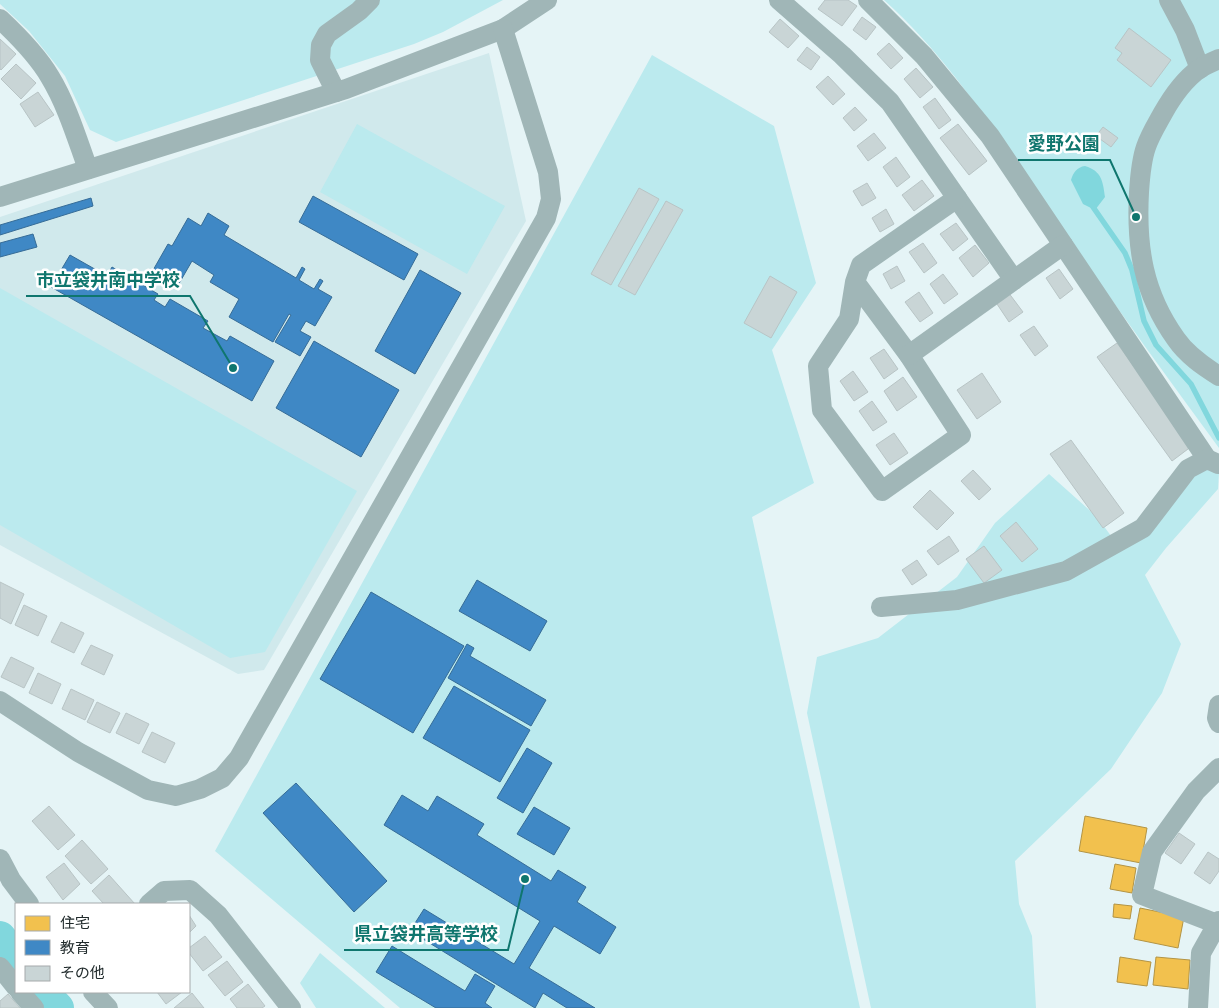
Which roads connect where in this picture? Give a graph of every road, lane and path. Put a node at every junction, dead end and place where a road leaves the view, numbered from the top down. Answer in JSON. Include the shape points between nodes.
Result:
{"nodes":[{"id":1,"x":370,"y":0,"type":"edge"},
{"id":2,"x":547,"y":0,"type":"edge"},
{"id":3,"x":779,"y":0,"type":"edge"},
{"id":4,"x":868,"y":0,"type":"edge"},
{"id":5,"x":1168,"y":0,"type":"edge"},
{"id":6,"x":0,"y":19,"type":"edge"},
{"id":7,"x":504,"y":29,"type":"junction"},
{"id":8,"x":1219,"y":59,"type":"edge"},
{"id":9,"x":1200,"y":69,"type":"junction"},
{"id":10,"x":336,"y":92,"type":"junction"},
{"id":11,"x":88,"y":169,"type":"junction"},
{"id":12,"x":0,"y":197,"type":"edge"},
{"id":13,"x":957,"y":198,"type":"junction"},
{"id":14,"x":1063,"y":245,"type":"junction"},
{"id":15,"x":1014,"y":280,"type":"junction"},
{"id":16,"x":855,"y":282,"type":"junction"},
{"id":17,"x":908,"y":355,"type":"junction"},
{"id":18,"x":1219,"y":376,"type":"edge"},
{"id":19,"x":1213,"y":462,"type":"edge"},
{"id":20,"x":880,"y":607,"type":"dead end"},
{"id":21,"x":0,"y":701,"type":"edge"},
{"id":22,"x":1219,"y":705,"type":"edge"},
{"id":23,"x":1219,"y":723,"type":"edge"},
{"id":24,"x":1219,"y":768,"type":"edge"},
{"id":25,"x":0,"y":859,"type":"edge"},
{"id":26,"x":28,"y":903,"type":"edge"},
{"id":27,"x":150,"y":903,"type":"edge"},
{"id":28,"x":1218,"y":923,"type":"edge"},
{"id":29,"x":0,"y":967,"type":"edge"},
{"id":30,"x":15,"y":986,"type":"edge"},
{"id":31,"x":21,"y":993,"type":"edge"},
{"id":32,"x":94,"y":993,"type":"edge"},
{"id":33,"x":34,"y":1008,"type":"edge"},
{"id":34,"x":108,"y":1008,"type":"edge"},
{"id":35,"x":291,"y":1008,"type":"edge"},
{"id":36,"x":1198,"y":1008,"type":"edge"}],
"edges":[{"from":1,"to":10,"type":"street","via":[[328,34],[321,45],[320,60]]},
{"from":2,"to":7,"type":"street"},
{"from":3,"to":13,"type":"street","via":[[890,102]]},
{"from":4,"to":14,"type":"street","via":[[924,56],[990,136]]},
{"from":5,"to":9,"type":"street","via":[[1185,30]]},
{"from":6,"to":11,"type":"street","via":[[50,76],[70,118]]},
{"from":7,"to":10,"type":"street"},
{"from":7,"to":21,"type":"street","via":[[548,172],[551,199],[546,218],[239,758],[222,778],[200,790],[176,796],[148,790],[78,752]]},
{"from":8,"to":9,"type":"street"},
{"from":9,"to":18,"type":"street","via":[[1169,103],[1146,148],[1140,173],[1139,250],[1146,281],[1177,340],[1195,360]]},
{"from":10,"to":11,"type":"street"},
{"from":11,"to":12,"type":"street"},
{"from":13,"to":15,"type":"street"},
{"from":13,"to":16,"type":"street","via":[[861,265]]},
{"from":14,"to":15,"type":"street"},
{"from":14,"to":19,"type":"street"},
{"from":15,"to":17,"type":"street"},
{"from":16,"to":17,"type":"street"},
{"from":16,"to":17,"type":"street","via":[[849,319],[818,366],[822,410],[882,491],[961,435]]},
{"from":19,"to":20,"type":"street","via":[[1188,468],[1143,528],[1066,571],[957,600]]},
{"from":22,"to":23,"type":"street","via":[[1216,718]]},
{"from":24,"to":28,"type":"street","via":[[1196,790],[1152,852],[1142,894]]},
{"from":25,"to":26,"type":"street"},
{"from":27,"to":35,"type":"street","via":[[164,891],[190,890],[218,915]]},
{"from":28,"to":36,"type":"street","via":[[1201,953]]},
{"from":29,"to":30,"type":"street"},
{"from":31,"to":33,"type":"street"},
{"from":32,"to":34,"type":"street"}]}
